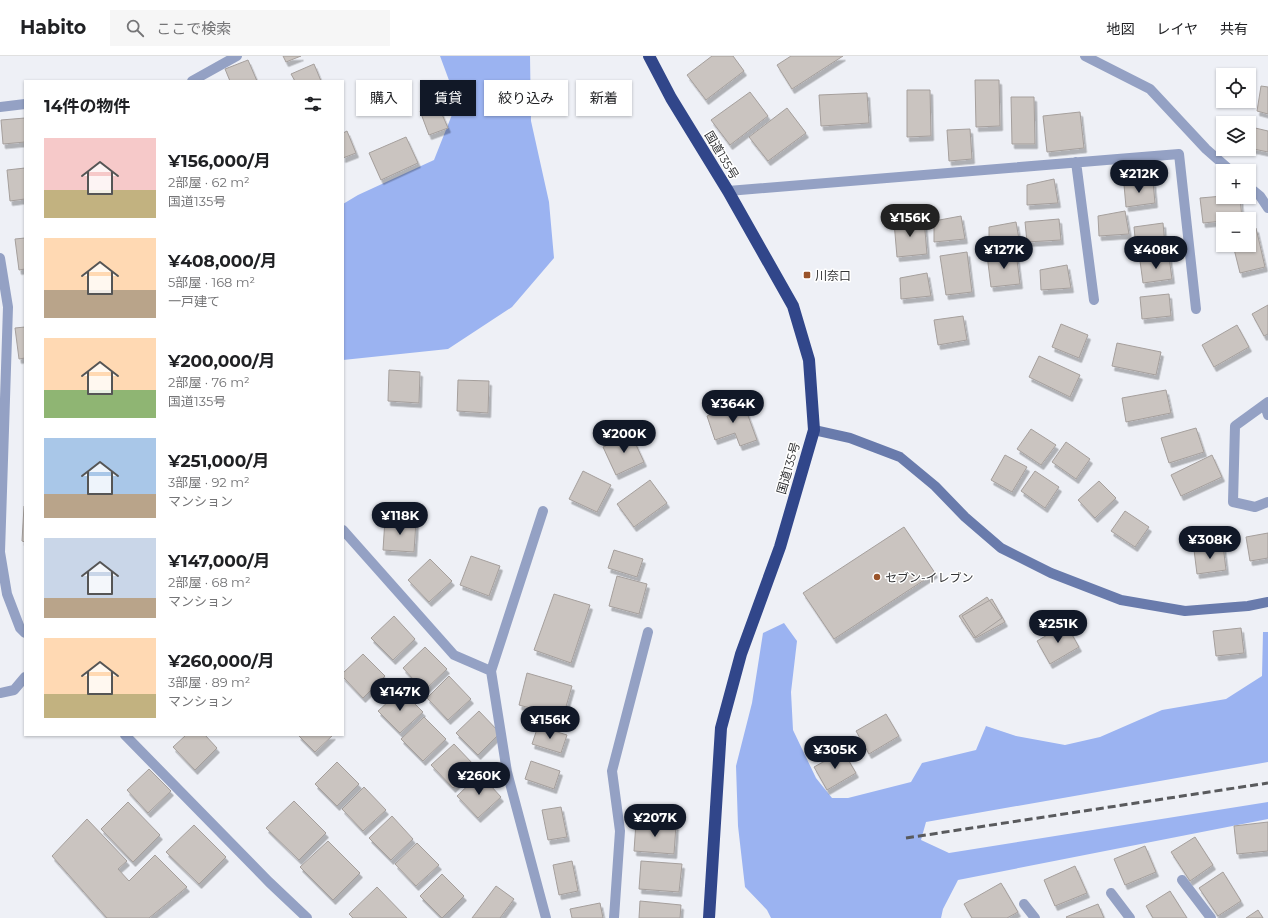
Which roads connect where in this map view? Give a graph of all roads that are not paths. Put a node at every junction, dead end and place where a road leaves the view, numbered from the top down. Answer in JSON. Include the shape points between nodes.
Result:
{"nodes":[{"id":1,"x":237,"y":56,"type":"edge"},
{"id":2,"x":649,"y":56,"type":"edge"},
{"id":3,"x":1085,"y":56,"type":"edge"},
{"id":4,"x":194,"y":80,"type":"edge"},
{"id":5,"x":24,"y":104,"type":"edge"},
{"id":6,"x":0,"y":107,"type":"edge"},
{"id":7,"x":1076,"y":162,"type":"junction"},
{"id":8,"x":1223,"y":164,"type":"edge"},
{"id":9,"x":728,"y":191,"type":"junction"},
{"id":10,"x":1256,"y":193,"type":"edge"},
{"id":11,"x":1268,"y":208,"type":"edge"},
{"id":12,"x":0,"y":258,"type":"edge"},
{"id":13,"x":1094,"y":300,"type":"dead end"},
{"id":14,"x":1196,"y":309,"type":"dead end"},
{"id":15,"x":1266,"y":404,"type":"edge"},
{"id":16,"x":1268,"y":415,"type":"edge"},
{"id":17,"x":814,"y":430,"type":"junction"},
{"id":18,"x":1268,"y":502,"type":"edge"},
{"id":19,"x":543,"y":511,"type":"dead end"},
{"id":20,"x":344,"y":531,"type":"edge"},
{"id":21,"x":1268,"y":602,"type":"edge"},
{"id":22,"x":24,"y":632,"type":"edge"},
{"id":23,"x":648,"y":632,"type":"dead end"},
{"id":24,"x":491,"y":671,"type":"junction"},
{"id":25,"x":24,"y":678,"type":"edge"},
{"id":26,"x":0,"y":693,"type":"edge"},
{"id":27,"x":126,"y":736,"type":"edge"},
{"id":28,"x":1182,"y":880,"type":"dead end"},
{"id":29,"x":1112,"y":893,"type":"dead end"},
{"id":30,"x":1024,"y":904,"type":"dead end"},
{"id":31,"x":307,"y":918,"type":"edge"},
{"id":32,"x":546,"y":918,"type":"edge"},
{"id":33,"x":614,"y":918,"type":"edge"},
{"id":34,"x":709,"y":918,"type":"edge"},
{"id":35,"x":1036,"y":918,"type":"edge"},
{"id":36,"x":1130,"y":918,"type":"edge"},
{"id":37,"x":1211,"y":918,"type":"edge"}],
"edges":[{"from":1,"to":4,"type":"street"},
{"from":2,"to":9,"type":"highway","name":"国道135号","via":[[671,98]]},
{"from":3,"to":8,"type":"street","via":[[1150,89]]},
{"from":5,"to":6,"type":"street"},
{"from":7,"to":9,"type":"street"},
{"from":7,"to":13,"type":"street"},
{"from":7,"to":14,"type":"street","via":[[1178,154]]},
{"from":9,"to":17,"type":"highway","name":"国道135号","via":[[793,306],[809,360]]},
{"from":10,"to":11,"type":"street"},
{"from":12,"to":22,"type":"street","via":[[8,307],[0,552],[7,594],[20,628]]},
{"from":15,"to":16,"type":"street"},
{"from":15,"to":18,"type":"street","via":[[1235,426],[1233,502],[1255,508]]},
{"from":17,"to":21,"type":"street","via":[[850,438],[900,458],[1001,548],[1051,572],[1121,600],[1185,611]]},
{"from":17,"to":34,"type":"highway","name":"国道135号","via":[[780,547],[741,654],[721,728]]},
{"from":19,"to":24,"type":"street"},
{"from":20,"to":24,"type":"street","via":[[454,655]]},
{"from":23,"to":33,"type":"street","via":[[612,771],[620,831]]},
{"from":24,"to":32,"type":"street","via":[[507,772]]},
{"from":25,"to":26,"type":"street","via":[[14,690]]},
{"from":27,"to":31,"type":"street"},
{"from":28,"to":37,"type":"street"},
{"from":29,"to":36,"type":"street"},
{"from":30,"to":35,"type":"street"}]}
